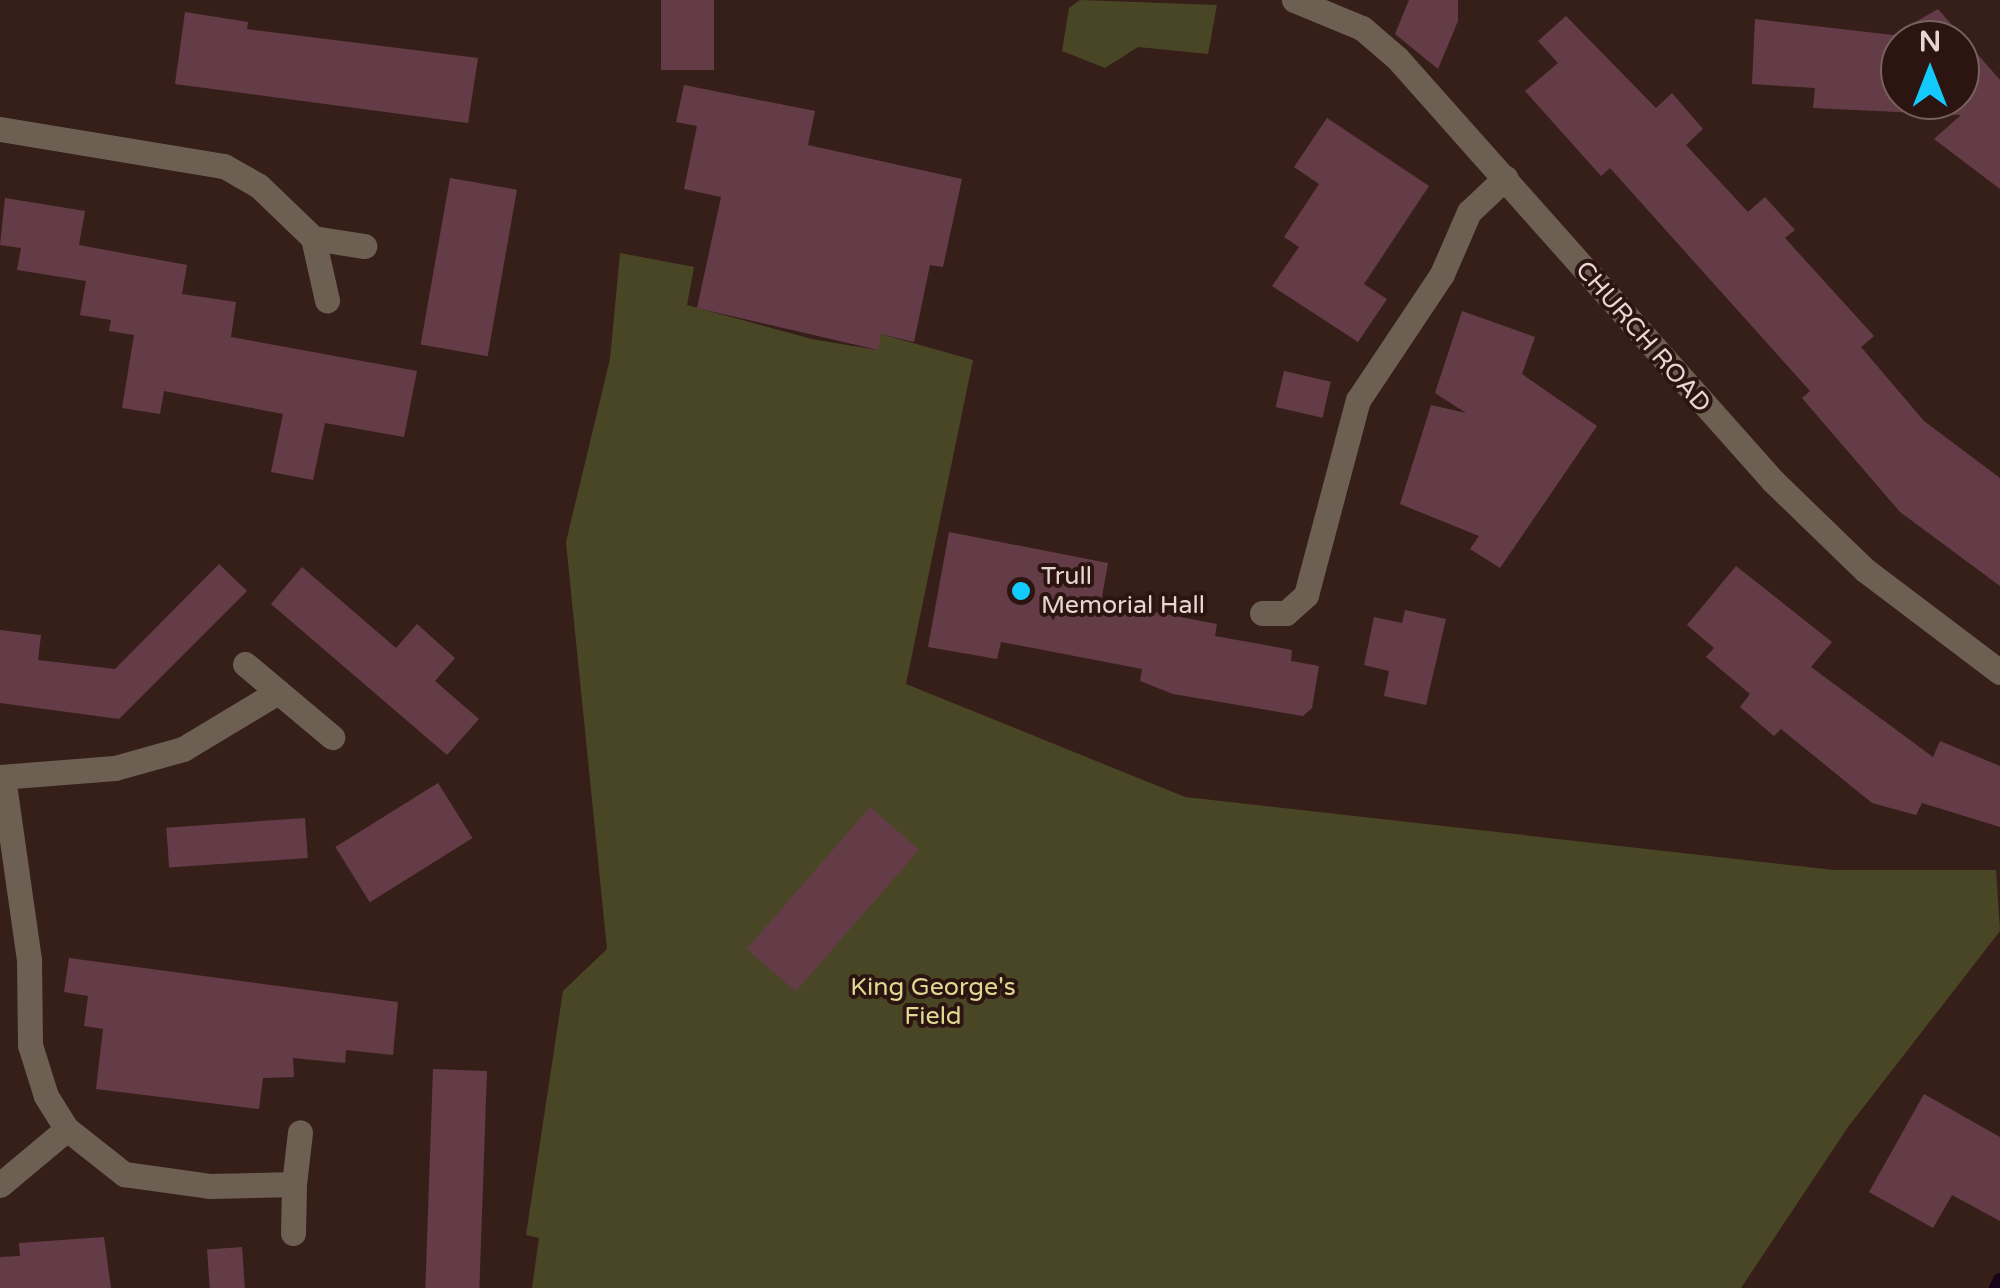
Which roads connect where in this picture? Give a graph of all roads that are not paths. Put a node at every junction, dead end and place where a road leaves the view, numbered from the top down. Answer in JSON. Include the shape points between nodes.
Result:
{"nodes":[{"id":1,"x":1294,"y":0,"type":"edge"},
{"id":2,"x":0,"y":129,"type":"edge"},
{"id":3,"x":1505,"y":178,"type":"junction"},
{"id":4,"x":313,"y":238,"type":"junction"},
{"id":5,"x":364,"y":246,"type":"dead end"},
{"id":6,"x":327,"y":300,"type":"dead end"},
{"id":7,"x":1262,"y":612,"type":"dead end"},
{"id":8,"x":245,"y":664,"type":"dead end"},
{"id":9,"x":2000,"y":672,"type":"edge"},
{"id":10,"x":278,"y":692,"type":"junction"},
{"id":11,"x":332,"y":737,"type":"dead end"},
{"id":12,"x":2,"y":777,"type":"edge"},
{"id":13,"x":67,"y":1128,"type":"junction"},
{"id":14,"x":300,"y":1132,"type":"dead end"},
{"id":15,"x":294,"y":1184,"type":"junction"},
{"id":16,"x":0,"y":1185,"type":"edge"},
{"id":17,"x":292,"y":1232,"type":"dead end"}],
"edges":[{"from":1,"to":3,"type":"street","name":"CHURCH ROAD","via":[[1362,28]]},
{"from":2,"to":4,"type":"street","via":[[224,166],[259,186]]},
{"from":3,"to":7,"type":"street","via":[[1469,212],[1442,274],[1358,400],[1306,595],[1286,612]]},
{"from":3,"to":9,"type":"street","name":"CHURCH ROAD","via":[[1773,481],[1866,570]]},
{"from":4,"to":5,"type":"street"},
{"from":4,"to":6,"type":"street"},
{"from":8,"to":10,"type":"street"},
{"from":10,"to":11,"type":"street"},
{"from":10,"to":12,"type":"street","via":[[182,749],[115,768]]},
{"from":12,"to":13,"type":"street","via":[[27,945],[30,1045],[46,1096]]},
{"from":13,"to":15,"type":"street","via":[[124,1174],[166,1184]]},
{"from":13,"to":16,"type":"street"},
{"from":14,"to":15,"type":"street"},
{"from":15,"to":17,"type":"street"}]}
